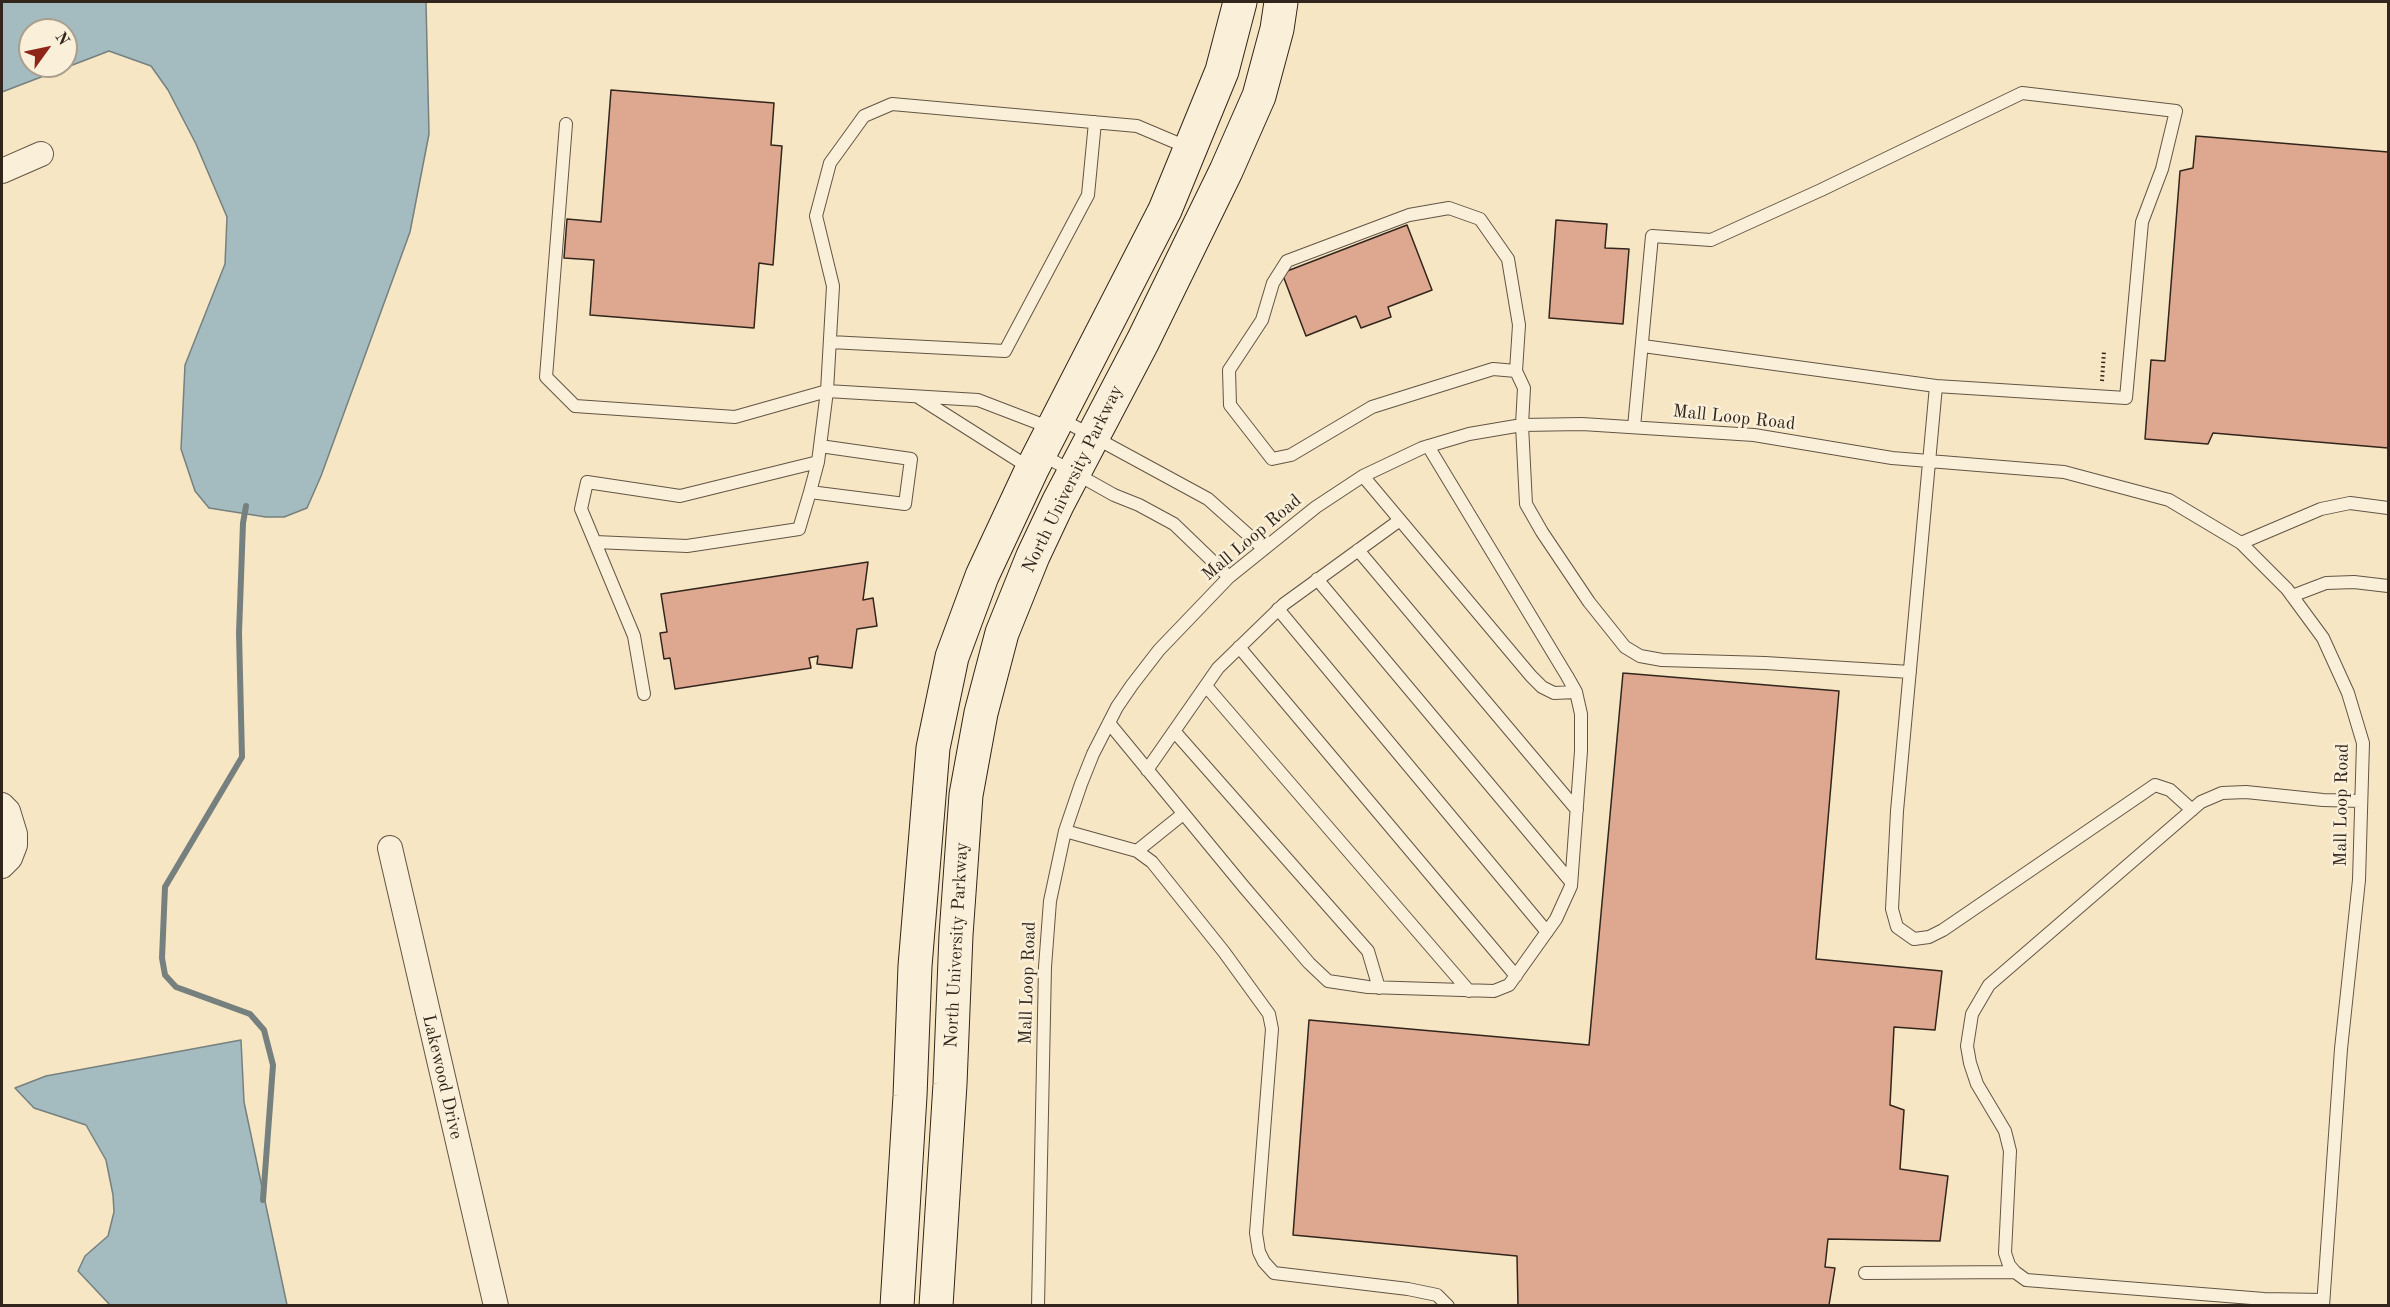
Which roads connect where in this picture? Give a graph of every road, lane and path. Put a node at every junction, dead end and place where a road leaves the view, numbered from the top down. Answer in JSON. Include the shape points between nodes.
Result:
{"nodes":[{"id":1,"x":1240,"y":2,"type":"edge"},
{"id":2,"x":1281,"y":2,"type":"edge"},
{"id":3,"x":1095,"y":122,"type":"junction"},
{"id":4,"x":566,"y":123,"type":"dead end"},
{"id":5,"x":1190,"y":148,"type":"junction"},
{"id":6,"x":40,"y":154,"type":"dead end"},
{"id":7,"x":2,"y":171,"type":"edge"},
{"id":8,"x":830,"y":342,"type":"junction"},
{"id":9,"x":1643,"y":346,"type":"junction"},
{"id":10,"x":1516,"y":371,"type":"junction"},
{"id":11,"x":1936,"y":386,"type":"junction"},
{"id":12,"x":827,"y":391,"type":"junction"},
{"id":13,"x":917,"y":396,"type":"junction"},
{"id":14,"x":1522,"y":424,"type":"junction"},
{"id":15,"x":1634,"y":427,"type":"junction"},
{"id":16,"x":1094,"y":437,"type":"junction"},
{"id":17,"x":1046,"y":442,"type":"junction"},
{"id":18,"x":820,"y":446,"type":"junction"},
{"id":19,"x":1428,"y":446,"type":"junction"},
{"id":20,"x":1930,"y":461,"type":"junction"},
{"id":21,"x":818,"y":462,"type":"junction"},
{"id":22,"x":1074,"y":473,"type":"junction"},
{"id":23,"x":1363,"y":476,"type":"junction"},
{"id":24,"x":810,"y":492,"type":"junction"},
{"id":25,"x":2388,"y":508,"type":"edge"},
{"id":26,"x":1400,"y":520,"type":"junction"},
{"id":27,"x":595,"y":542,"type":"junction"},
{"id":28,"x":2241,"y":543,"type":"junction"},
{"id":29,"x":1264,"y":549,"type":"junction"},
{"id":30,"x":1358,"y":550,"type":"junction"},
{"id":31,"x":1229,"y":577,"type":"junction"},
{"id":32,"x":1317,"y":579,"type":"junction"},
{"id":33,"x":2388,"y":586,"type":"edge"},
{"id":34,"x":2292,"y":596,"type":"junction"},
{"id":35,"x":1278,"y":609,"type":"junction"},
{"id":36,"x":1239,"y":647,"type":"junction"},
{"id":37,"x":1910,"y":672,"type":"junction"},
{"id":38,"x":1206,"y":686,"type":"junction"},
{"id":39,"x":1576,"y":692,"type":"junction"},
{"id":40,"x":644,"y":694,"type":"dead end"},
{"id":41,"x":1109,"y":723,"type":"junction"},
{"id":42,"x":1174,"y":731,"type":"junction"},
{"id":43,"x":1147,"y":770,"type":"junction"},
{"id":44,"x":2361,"y":801,"type":"junction"},
{"id":45,"x":2,"y":805,"type":"edge"},
{"id":46,"x":1577,"y":810,"type":"junction"},
{"id":47,"x":2192,"y":810,"type":"junction"},
{"id":48,"x":1184,"y":814,"type":"junction"},
{"id":49,"x":1065,"y":831,"type":"junction"},
{"id":50,"x":390,"y":848,"type":"dead end"},
{"id":51,"x":1137,"y":851,"type":"junction"},
{"id":52,"x":2,"y":866,"type":"edge"},
{"id":53,"x":1571,"y":882,"type":"junction"},
{"id":54,"x":1547,"y":932,"type":"junction"},
{"id":55,"x":1516,"y":976,"type":"junction"},
{"id":56,"x":1379,"y":988,"type":"junction"},
{"id":57,"x":1469,"y":991,"type":"junction"},
{"id":58,"x":2015,"y":1272,"type":"junction"},
{"id":59,"x":1865,"y":1273,"type":"dead end"},
{"id":60,"x":2323,"y":1303,"type":"edge"},
{"id":61,"x":496,"y":1305,"type":"edge"},
{"id":62,"x":897,"y":1305,"type":"edge"},
{"id":63,"x":936,"y":1305,"type":"edge"},
{"id":64,"x":1038,"y":1305,"type":"edge"},
{"id":65,"x":1448,"y":1305,"type":"edge"}],
"edges":[{"from":1,"to":5,"type":"main road","name":"North University Parkway","via":[[1222,70]]},
{"from":2,"to":16,"type":"main road","name":"North University Parkway","via":[[1259,96]]},
{"from":3,"to":5,"type":"lane","via":[[1137,126]]},
{"from":3,"to":8,"type":"lane","via":[[1088,195],[1005,351]]},
{"from":3,"to":8,"type":"lane","via":[[892,104],[864,116],[830,163],[816,216],[833,286]]},
{"from":4,"to":12,"type":"lane","via":[[546,377],[576,406],[735,417]]},
{"from":5,"to":17,"type":"main road","name":"North University Parkway","via":[[1165,210]]},
{"from":6,"to":7,"type":"street"},
{"from":8,"to":12,"type":"lane"},
{"from":9,"to":11,"type":"lane"},
{"from":9,"to":11,"type":"lane","via":[[1652,236],[1711,240],[2022,93],[2175,111],[2162,169],[2142,222],[2126,398]]},
{"from":9,"to":15,"type":"lane"},
{"from":10,"to":10,"type":"lane","via":[[1493,369],[1372,407],[1291,455],[1272,459],[1230,405],[1229,370],[1262,320],[1273,283],[1287,261],[1409,215],[1449,208],[1479,219],[1508,259],[1519,325]]},
{"from":10,"to":14,"type":"lane","via":[[1524,388]]},
{"from":11,"to":20,"type":"lane"},
{"from":12,"to":13,"type":"lane"},
{"from":12,"to":18,"type":"lane"},
{"from":13,"to":17,"type":"lane"},
{"from":13,"to":17,"type":"lane","via":[[978,400]]},
{"from":14,"to":15,"type":"lane","name":"Mall Loop Road"},
{"from":14,"to":19,"type":"lane","name":"Mall Loop Road"},
{"from":14,"to":37,"type":"lane","via":[[1526,504],[1589,602],[1625,647],[1640,656],[1662,660]]},
{"from":15,"to":20,"type":"lane","name":"Mall Loop Road","via":[[1754,435]]},
{"from":16,"to":17,"type":"lane"},
{"from":16,"to":22,"type":"main road","name":"North University Parkway"},
{"from":16,"to":29,"type":"lane","via":[[1208,499]]},
{"from":17,"to":22,"type":"lane"},
{"from":17,"to":62,"type":"main road","name":"North University Parkway","via":[[982,576],[952,657],[933,748],[915,966]]},
{"from":18,"to":21,"type":"lane"},
{"from":18,"to":24,"type":"lane","via":[[911,459],[905,504]]},
{"from":19,"to":23,"type":"lane","name":"Mall Loop Road"},
{"from":19,"to":39,"type":"lane"},
{"from":20,"to":28,"type":"lane","name":"Mall Loop Road","via":[[2064,472],[2169,500]]},
{"from":20,"to":37,"type":"lane"},
{"from":21,"to":24,"type":"lane"},
{"from":21,"to":27,"type":"lane","via":[[680,496],[587,482],[581,509]]},
{"from":22,"to":31,"type":"lane","via":[[1174,524]]},
{"from":22,"to":63,"type":"main road","name":"North University Parkway","via":[[1033,556],[1002,633],[981,713],[966,795]]},
{"from":23,"to":26,"type":"lane"},
{"from":23,"to":29,"type":"lane","name":"Mall Loop Road"},
{"from":24,"to":27,"type":"lane","via":[[799,529],[687,546]]},
{"from":25,"to":28,"type":"lane","via":[[2350,503],[2321,508]]},
{"from":26,"to":30,"type":"lane"},
{"from":26,"to":39,"type":"lane","via":[[1537,681],[1554,693]]},
{"from":27,"to":40,"type":"lane","via":[[634,636]]},
{"from":28,"to":34,"type":"lane","name":"Mall Loop Road"},
{"from":29,"to":31,"type":"lane","name":"Mall Loop Road"},
{"from":30,"to":32,"type":"lane"},
{"from":30,"to":46,"type":"lane"},
{"from":31,"to":41,"type":"lane","name":"Mall Loop Road","via":[[1159,650]]},
{"from":32,"to":35,"type":"lane"},
{"from":32,"to":53,"type":"lane"},
{"from":33,"to":34,"type":"lane","via":[[2326,583]]},
{"from":34,"to":44,"type":"lane","name":"Mall Loop Road","via":[[2323,638],[2348,693],[2363,743]]},
{"from":35,"to":36,"type":"lane"},
{"from":35,"to":54,"type":"lane"},
{"from":36,"to":38,"type":"lane"},
{"from":36,"to":55,"type":"lane"},
{"from":37,"to":47,"type":"lane","via":[[1892,909],[1897,927],[1914,939],[1943,930],[2154,785],[2170,790]]},
{"from":38,"to":42,"type":"lane"},
{"from":38,"to":57,"type":"lane"},
{"from":39,"to":46,"type":"lane","via":[[1581,714]]},
{"from":41,"to":43,"type":"lane"},
{"from":41,"to":49,"type":"lane","name":"Mall Loop Road","via":[[1093,754]]},
{"from":42,"to":43,"type":"lane"},
{"from":42,"to":56,"type":"lane","via":[[1368,951]]},
{"from":43,"to":48,"type":"lane"},
{"from":44,"to":47,"type":"lane","via":[[2222,793]]},
{"from":44,"to":60,"type":"lane","name":"Mall Loop Road","via":[[2359,880],[2340,1049]]},
{"from":45,"to":52,"type":"street","via":[[8,811],[15,845]]},
{"from":46,"to":53,"type":"lane"},
{"from":47,"to":58,"type":"lane","via":[[1989,985],[1972,1014],[1967,1046],[1970,1064],[1977,1084],[2005,1131],[2010,1151],[2005,1253]]},
{"from":48,"to":51,"type":"lane"},
{"from":48,"to":56,"type":"lane","via":[[1328,981]]},
{"from":49,"to":51,"type":"lane"},
{"from":49,"to":64,"type":"lane","name":"Mall Loop Road","via":[[1050,901],[1045,967]]},
{"from":50,"to":61,"type":"street","name":"Lakewood Drive"},
{"from":51,"to":65,"type":"lane","via":[[1178,892],[1269,1014],[1272,1029],[1256,1233],[1264,1262],[1274,1273],[1408,1289],[1437,1295]]},
{"from":53,"to":54,"type":"lane","via":[[1567,898]]},
{"from":54,"to":55,"type":"lane"},
{"from":55,"to":57,"type":"lane","via":[[1509,985],[1494,991]]},
{"from":56,"to":57,"type":"lane"},
{"from":58,"to":59,"type":"lane"},
{"from":58,"to":60,"type":"lane","via":[[2026,1280]]}]}
